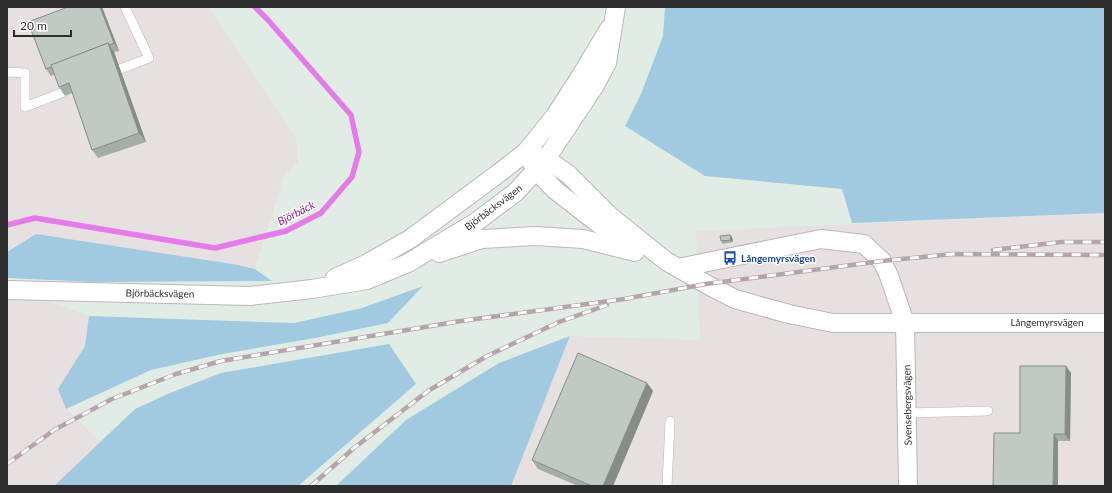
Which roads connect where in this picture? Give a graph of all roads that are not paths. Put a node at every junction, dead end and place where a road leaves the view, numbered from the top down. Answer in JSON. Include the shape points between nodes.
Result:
{"nodes":[{"id":1,"x":124,"y":7,"type":"edge"},
{"id":2,"x":614,"y":15,"type":"edge"},
{"id":3,"x":120,"y":69,"type":"dead end"},
{"id":4,"x":7,"y":72,"type":"edge"},
{"id":5,"x":64,"y":92,"type":"edge"},
{"id":6,"x":526,"y":152,"type":"junction"},
{"id":7,"x":542,"y":165,"type":"junction"},
{"id":8,"x":636,"y":252,"type":"junction"},
{"id":9,"x":408,"y":263,"type":"junction"},
{"id":10,"x":672,"y":265,"type":"junction"},
{"id":11,"x":312,"y":289,"type":"junction"},
{"id":12,"x":7,"y":290,"type":"edge"},
{"id":13,"x":905,"y":323,"type":"junction"},
{"id":14,"x":1105,"y":323,"type":"edge"},
{"id":15,"x":988,"y":411,"type":"dead end"},
{"id":16,"x":907,"y":413,"type":"junction"},
{"id":17,"x":670,"y":421,"type":"dead end"},
{"id":18,"x":667,"y":486,"type":"edge"},
{"id":19,"x":908,"y":486,"type":"edge"}],
"edges":[{"from":1,"to":3,"type":"lane","via":[[149,58]]},
{"from":2,"to":6,"type":"street","name":"Björbäcksvägen","via":[[582,74],[555,116]]},
{"from":2,"to":7,"type":"street","name":"Björbäcksvägen","via":[[607,63]]},
{"from":4,"to":5,"type":"lane","via":[[25,73],[25,107]]},
{"from":6,"to":7,"type":"street","name":"Långemyrsvägen"},
{"from":6,"to":11,"type":"street","name":"Björbäcksvägen","via":[[410,239],[366,264]]},
{"from":7,"to":8,"type":"street","name":"Långemyrsvägen","via":[[555,190]]},
{"from":7,"to":9,"type":"street","name":"Björbäcksvägen","via":[[516,192],[476,222]]},
{"from":7,"to":10,"type":"street","name":"Långemyrsvägen","via":[[568,174],[610,216]]},
{"from":8,"to":9,"type":"street","via":[[583,239],[535,236],[482,239]]},
{"from":8,"to":10,"type":"street","name":"Långemyrsvägen"},
{"from":9,"to":11,"type":"street","name":"Björbäcksvägen","via":[[367,280]]},
{"from":10,"to":13,"type":"street","name":"Långemyrsvägen","via":[[735,299],[789,314],[833,323]]},
{"from":10,"to":13,"type":"street","name":"Svensebergsvägen","via":[[821,239],[864,244],[882,261]]},
{"from":11,"to":12,"type":"street","name":"Björbäcksvägen","via":[[250,296]]},
{"from":13,"to":14,"type":"street","name":"Långemyrsvägen"},
{"from":13,"to":16,"type":"street","name":"Svensebergsvägen"},
{"from":15,"to":16,"type":"lane"},
{"from":16,"to":19,"type":"street","name":"Svensebergsvägen"},
{"from":17,"to":18,"type":"lane"}]}
